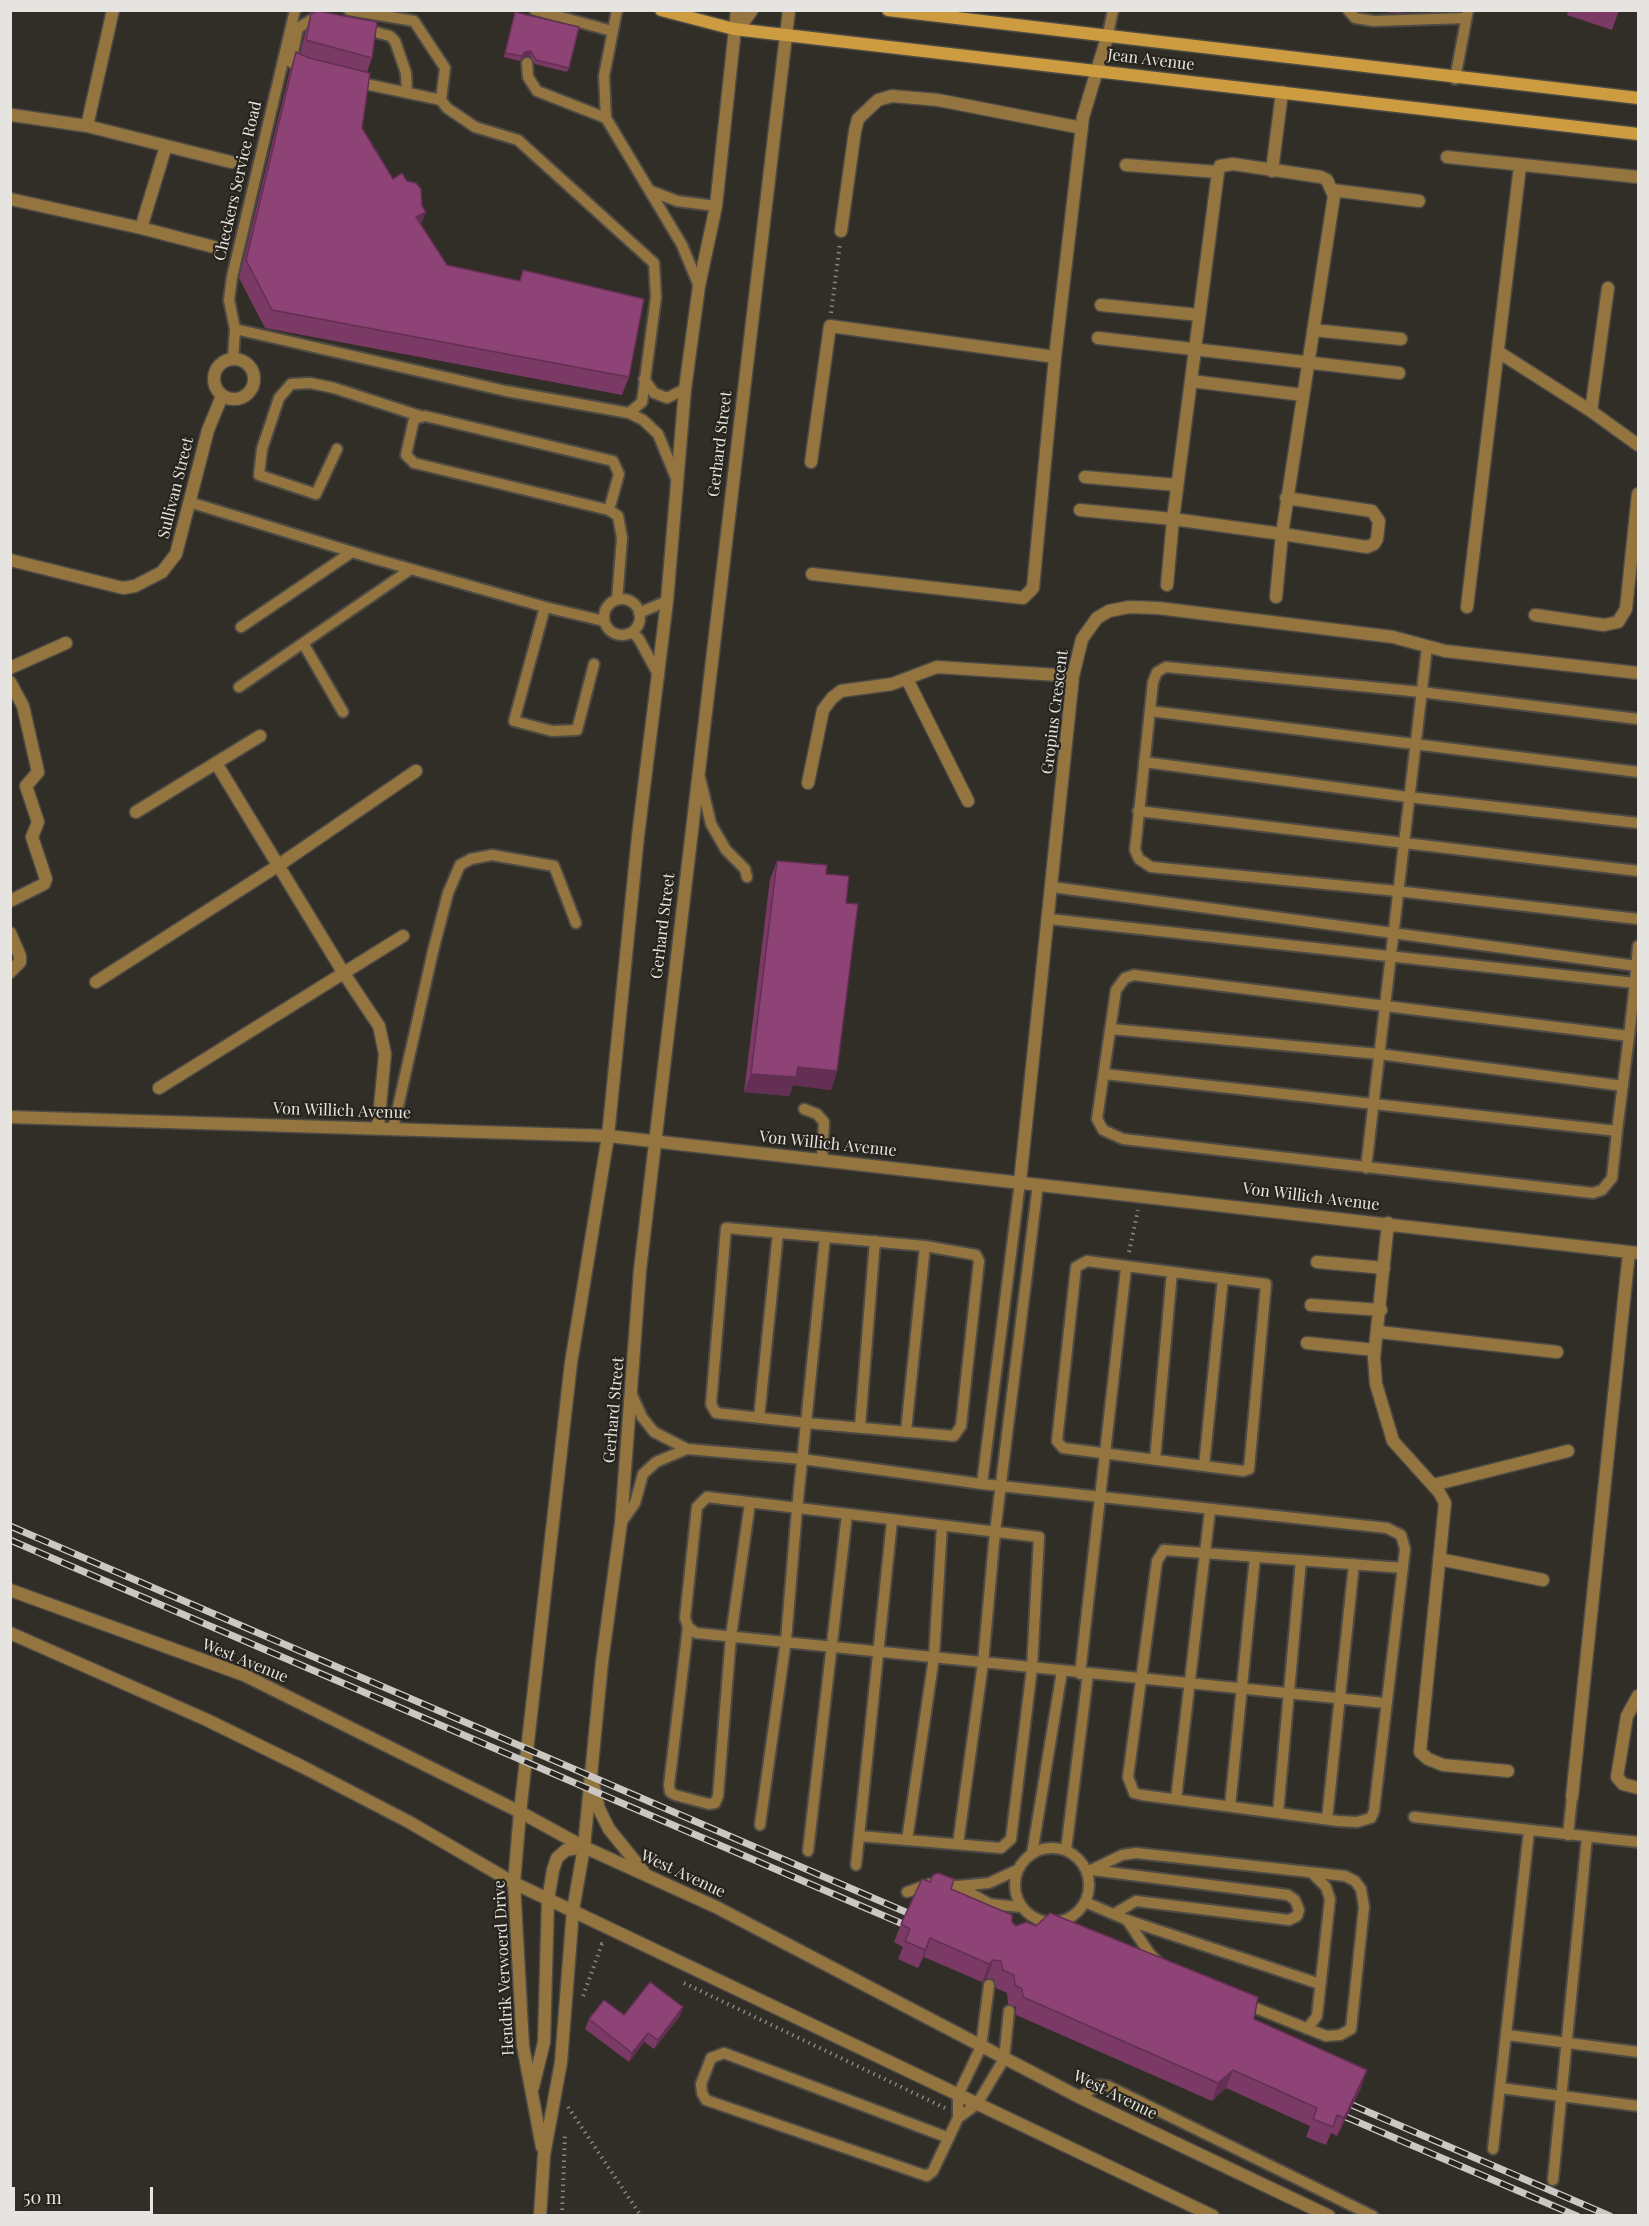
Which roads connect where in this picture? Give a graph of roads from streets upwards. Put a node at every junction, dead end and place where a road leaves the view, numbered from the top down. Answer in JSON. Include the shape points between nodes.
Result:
{"nodes":[{"id":1,"x":113,"y":10,"type":"edge"},
{"id":2,"x":661,"y":10,"type":"edge"},
{"id":3,"x":737,"y":10,"type":"edge"},
{"id":4,"x":752,"y":10,"type":"edge"},
{"id":5,"x":789,"y":10,"type":"edge"},
{"id":6,"x":888,"y":10,"type":"edge"},
{"id":7,"x":734,"y":29,"type":"junction"},
{"id":8,"x":785,"y":34,"type":"junction"},
{"id":9,"x":1108,"y":34,"type":"junction"},
{"id":10,"x":1099,"y":70,"type":"junction"},
{"id":11,"x":1282,"y":92,"type":"junction"},
{"id":12,"x":1638,"y":98,"type":"edge"},
{"id":13,"x":12,"y":115,"type":"edge"},
{"id":14,"x":87,"y":126,"type":"junction"},
{"id":15,"x":1082,"y":128,"type":"junction"},
{"id":16,"x":1638,"y":134,"type":"edge"},
{"id":17,"x":166,"y":146,"type":"junction"},
{"id":18,"x":1447,"y":157,"type":"dead end"},
{"id":19,"x":231,"y":162,"type":"dead end"},
{"id":20,"x":1126,"y":165,"type":"dead end"},
{"id":21,"x":1520,"y":166,"type":"junction"},
{"id":22,"x":1272,"y":171,"type":"junction"},
{"id":23,"x":1218,"y":172,"type":"junction"},
{"id":24,"x":1638,"y":177,"type":"edge"},
{"id":25,"x":1332,"y":190,"type":"junction"},
{"id":26,"x":10,"y":199,"type":"edge"},
{"id":27,"x":1419,"y":201,"type":"dead end"},
{"id":28,"x":141,"y":228,"type":"junction"},
{"id":29,"x":841,"y":231,"type":"road end"},
{"id":30,"x":214,"y":247,"type":"dead end"},
{"id":31,"x":1608,"y":288,"type":"dead end"},
{"id":32,"x":1101,"y":305,"type":"dead end"},
{"id":33,"x":1199,"y":315,"type":"junction"},
{"id":34,"x":1313,"y":330,"type":"junction"},
{"id":35,"x":1098,"y":338,"type":"dead end"},
{"id":36,"x":1401,"y":339,"type":"dead end"},
{"id":37,"x":1195,"y":349,"type":"junction"},
{"id":38,"x":1500,"y":353,"type":"junction"},
{"id":39,"x":1055,"y":357,"type":"junction"},
{"id":40,"x":1308,"y":362,"type":"junction"},
{"id":41,"x":1399,"y":373,"type":"dead end"},
{"id":42,"x":1191,"y":381,"type":"junction"},
{"id":43,"x":1303,"y":395,"type":"junction"},
{"id":44,"x":222,"y":396,"type":"junction"},
{"id":45,"x":1591,"y":411,"type":"junction"},
{"id":46,"x":1638,"y":445,"type":"edge"},
{"id":47,"x":811,"y":462,"type":"dead end"},
{"id":48,"x":1085,"y":477,"type":"dead end"},
{"id":49,"x":1177,"y":485,"type":"junction"},
{"id":50,"x":1638,"y":494,"type":"edge"},
{"id":51,"x":1286,"y":498,"type":"junction"},
{"id":52,"x":1080,"y":510,"type":"dead end"},
{"id":53,"x":1173,"y":519,"type":"junction"},
{"id":54,"x":1636,"y":532,"type":"edge"},
{"id":55,"x":1282,"y":534,"type":"junction"},
{"id":56,"x":10,"y":560,"type":"edge"},
{"id":57,"x":812,"y":574,"type":"dead end"},
{"id":58,"x":1167,"y":585,"type":"dead end"},
{"id":59,"x":1276,"y":597,"type":"dead end"},
{"id":60,"x":1467,"y":607,"type":"dead end"},
{"id":61,"x":1535,"y":615,"type":"dead end"},
{"id":62,"x":66,"y":643,"type":"dead end"},
{"id":63,"x":10,"y":668,"type":"edge"},
{"id":64,"x":1638,"y":673,"type":"edge"},
{"id":65,"x":1073,"y":676,"type":"junction"},
{"id":66,"x":907,"y":679,"type":"junction"},
{"id":67,"x":10,"y":682,"type":"edge"},
{"id":68,"x":260,"y":736,"type":"dead end"},
{"id":69,"x":216,"y":763,"type":"junction"},
{"id":70,"x":416,"y":771,"type":"dead end"},
{"id":71,"x":808,"y":783,"type":"dead end"},
{"id":72,"x":969,"y":801,"type":"dead end"},
{"id":73,"x":136,"y":812,"type":"dead end"},
{"id":74,"x":279,"y":866,"type":"junction"},
{"id":75,"x":10,"y":901,"type":"edge"},
{"id":76,"x":10,"y":933,"type":"edge"},
{"id":77,"x":403,"y":936,"type":"dead end"},
{"id":78,"x":10,"y":972,"type":"edge"},
{"id":79,"x":343,"y":972,"type":"junction"},
{"id":80,"x":96,"y":982,"type":"dead end"},
{"id":81,"x":159,"y":1088,"type":"dead end"},
{"id":82,"x":10,"y":1117,"type":"edge"},
{"id":83,"x":378,"y":1128,"type":"junction"},
{"id":84,"x":608,"y":1136,"type":"junction"},
{"id":85,"x":656,"y":1142,"type":"junction"},
{"id":86,"x":1020,"y":1182,"type":"junction"},
{"id":87,"x":1388,"y":1223,"type":"junction"},
{"id":88,"x":1634,"y":1252,"type":"edge"},
{"id":89,"x":1317,"y":1263,"type":"dead end"},
{"id":90,"x":1384,"y":1268,"type":"junction"},
{"id":91,"x":1311,"y":1305,"type":"dead end"},
{"id":92,"x":1381,"y":1310,"type":"junction"},
{"id":93,"x":1379,"y":1332,"type":"junction"},
{"id":94,"x":1307,"y":1343,"type":"dead end"},
{"id":95,"x":1375,"y":1350,"type":"junction"},
{"id":96,"x":1557,"y":1352,"type":"dead end"},
{"id":97,"x":1568,"y":1450,"type":"dead end"},
{"id":98,"x":1433,"y":1485,"type":"junction"},
{"id":99,"x":1439,"y":1559,"type":"junction"},
{"id":100,"x":1543,"y":1580,"type":"dead end"},
{"id":101,"x":10,"y":1590,"type":"edge"},
{"id":102,"x":10,"y":1633,"type":"edge"},
{"id":103,"x":1638,"y":1696,"type":"edge"},
{"id":104,"x":590,"y":1771,"type":"junction"},
{"id":105,"x":1508,"y":1771,"type":"dead end"},
{"id":106,"x":1638,"y":1788,"type":"edge"},
{"id":107,"x":1572,"y":1797,"type":"road end"},
{"id":108,"x":520,"y":1812,"type":"junction"},
{"id":109,"x":584,"y":1847,"type":"junction"},
{"id":110,"x":645,"y":1873,"type":"junction"},
{"id":111,"x":514,"y":1883,"type":"junction"},
{"id":112,"x":548,"y":1900,"type":"junction"},
{"id":113,"x":573,"y":1910,"type":"junction"},
{"id":114,"x":532,"y":2091,"type":"junction"},
{"id":115,"x":544,"y":2155,"type":"junction"},
{"id":116,"x":540,"y":2216,"type":"edge"},
{"id":117,"x":1213,"y":2216,"type":"edge"},
{"id":118,"x":1329,"y":2216,"type":"edge"}],
"edges":[{"from":1,"to":14,"type":"street"},
{"from":2,"to":7,"type":"main road","name":"Jean Avenue"},
{"from":3,"to":7,"type":"street","name":"Gerhard Street"},
{"from":4,"to":7,"type":"street"},
{"from":5,"to":8,"type":"street","name":"Gerhard Street"},
{"from":6,"to":9,"type":"main road","name":"Jean Avenue"},
{"from":7,"to":8,"type":"main road","name":"Jean Avenue"},
{"from":7,"to":84,"type":"street","name":"Gerhard Street","via":[[716,206],[699,286],[685,389],[667,601],[638,836]]},
{"from":8,"to":10,"type":"main road","name":"Jean Avenue"},
{"from":8,"to":85,"type":"street","name":"Gerhard Street"},
{"from":9,"to":10,"type":"street"},
{"from":9,"to":12,"type":"main road","name":"Jean Avenue","via":[[1455,79]]},
{"from":10,"to":11,"type":"main road","name":"Jean Avenue"},
{"from":10,"to":15,"type":"street","via":[[1086,103]]},
{"from":11,"to":16,"type":"main road","name":"Jean Avenue"},
{"from":11,"to":22,"type":"street"},
{"from":13,"to":14,"type":"street"},
{"from":14,"to":17,"type":"street"},
{"from":15,"to":29,"type":"street","via":[[938,100],[892,96],[878,100],[858,119]]},
{"from":15,"to":39,"type":"street"},
{"from":17,"to":19,"type":"street"},
{"from":17,"to":28,"type":"street"},
{"from":18,"to":21,"type":"street"},
{"from":20,"to":23,"type":"street"},
{"from":21,"to":24,"type":"street"},
{"from":21,"to":38,"type":"street"},
{"from":22,"to":23,"type":"street","via":[[1228,164],[1220,166]]},
{"from":22,"to":25,"type":"street","via":[[1321,177]]},
{"from":23,"to":33,"type":"street"},
{"from":25,"to":27,"type":"street"},
{"from":25,"to":34,"type":"street"},
{"from":26,"to":28,"type":"street"},
{"from":28,"to":30,"type":"street"},
{"from":31,"to":45,"type":"street"},
{"from":32,"to":33,"type":"street"},
{"from":33,"to":37,"type":"street"},
{"from":34,"to":36,"type":"street"},
{"from":34,"to":40,"type":"street"},
{"from":35,"to":37,"type":"street"},
{"from":37,"to":40,"type":"street"},
{"from":37,"to":42,"type":"street"},
{"from":38,"to":45,"type":"street"},
{"from":38,"to":60,"type":"street"},
{"from":39,"to":47,"type":"street","via":[[830,326]]},
{"from":39,"to":57,"type":"street","via":[[1035,583],[1027,596]]},
{"from":40,"to":41,"type":"street"},
{"from":40,"to":43,"type":"street"},
{"from":42,"to":43,"type":"street"},
{"from":42,"to":49,"type":"street"},
{"from":43,"to":51,"type":"street"},
{"from":44,"to":44,"type":"street","via":[[246,395],[253,385],[248,366],[233,360],[222,364],[215,374],[215,386]]},
{"from":44,"to":56,"type":"street","name":"Sullivan Street","via":[[208,430],[176,554],[162,572],[123,588]]},
{"from":45,"to":46,"type":"street"},
{"from":48,"to":49,"type":"street"},
{"from":49,"to":53,"type":"street"},
{"from":50,"to":54,"type":"street"},
{"from":51,"to":55,"type":"street"},
{"from":51,"to":55,"type":"street","via":[[1372,511],[1379,522],[1377,539],[1367,547]]},
{"from":52,"to":53,"type":"street"},
{"from":53,"to":55,"type":"street"},
{"from":53,"to":58,"type":"street"},
{"from":54,"to":61,"type":"street","via":[[1626,609],[1618,622],[1604,625]]},
{"from":55,"to":59,"type":"street"},
{"from":62,"to":63,"type":"street"},
{"from":64,"to":65,"type":"street","name":"Gropius Crescent","via":[[1427,647],[1393,637],[1285,622],[1129,607],[1109,611],[1088,628]]},
{"from":65,"to":66,"type":"street","via":[[937,667]]},
{"from":65,"to":86,"type":"street","name":"Gropius Crescent"},
{"from":66,"to":71,"type":"street","via":[[841,691],[832,698],[824,710]]},
{"from":66,"to":72,"type":"street"},
{"from":67,"to":75,"type":"street","via":[[23,706],[38,772],[26,786],[38,822],[32,837],[46,879],[44,884]]},
{"from":68,"to":69,"type":"street"},
{"from":69,"to":73,"type":"street"},
{"from":69,"to":74,"type":"street"},
{"from":70,"to":74,"type":"street"},
{"from":74,"to":79,"type":"street"},
{"from":74,"to":80,"type":"street"},
{"from":76,"to":78,"type":"street","via":[[20,962]]},
{"from":77,"to":79,"type":"street"},
{"from":79,"to":81,"type":"street"},
{"from":79,"to":83,"type":"street","via":[[379,1026],[385,1046]]},
{"from":82,"to":83,"type":"street","name":"Von Willich Avenue"},
{"from":83,"to":84,"type":"street","name":"Von Willich Avenue"},
{"from":84,"to":85,"type":"street","name":"Von Willich Avenue"},
{"from":84,"to":108,"type":"street","name":"Gerhard Street","via":[[571,1363]]},
{"from":85,"to":86,"type":"street","name":"Von Willich Avenue"},
{"from":85,"to":104,"type":"street","name":"Gerhard Street","via":[[640,1270],[621,1523]]},
{"from":86,"to":87,"type":"street","name":"Von Willich Avenue"},
{"from":87,"to":88,"type":"street","name":"Von Willich Avenue"},
{"from":87,"to":90,"type":"street"},
{"from":88,"to":107,"type":"street"},
{"from":89,"to":90,"type":"street"},
{"from":90,"to":92,"type":"street"},
{"from":91,"to":92,"type":"street"},
{"from":92,"to":93,"type":"street"},
{"from":93,"to":95,"type":"street"},
{"from":93,"to":96,"type":"street"},
{"from":94,"to":95,"type":"street"},
{"from":95,"to":98,"type":"street","via":[[1374,1377],[1388,1431],[1402,1454]]},
{"from":97,"to":98,"type":"street"},
{"from":98,"to":99,"type":"street","via":[[1445,1503]]},
{"from":99,"to":100,"type":"street"},
{"from":99,"to":105,"type":"street","via":[[1420,1752],[1443,1765]]},
{"from":101,"to":108,"type":"street","name":"West Avenue","via":[[244,1675]]},
{"from":102,"to":111,"type":"street","via":[[305,1767]]},
{"from":103,"to":106,"type":"street","via":[[1627,1716],[1617,1776],[1623,1784]]},
{"from":104,"to":109,"type":"street","name":"Gerhard Street"},
{"from":104,"to":110,"type":"street","via":[[599,1809],[609,1829]]},
{"from":108,"to":109,"type":"street","name":"West Avenue"},
{"from":108,"to":111,"type":"street","name":"Hendrik Verwoerd Drive"},
{"from":109,"to":110,"type":"street","name":"West Avenue"},
{"from":109,"to":112,"type":"street","via":[[566,1850],[557,1858]]},
{"from":109,"to":113,"type":"street","name":"Hendrik Verwoerd Drive"},
{"from":110,"to":118,"type":"street","name":"West Avenue","via":[[1079,2097]]},
{"from":111,"to":112,"type":"street"},
{"from":111,"to":114,"type":"street","name":"Hendrik Verwoerd Drive","via":[[523,2046]]},
{"from":112,"to":113,"type":"street"},
{"from":112,"to":114,"type":"street","via":[[544,2042]]},
{"from":113,"to":115,"type":"street","name":"Hendrik Verwoerd Drive","via":[[561,2062]]},
{"from":113,"to":117,"type":"street"},
{"from":114,"to":115,"type":"street","name":"Hendrik Verwoerd Drive"},
{"from":115,"to":116,"type":"street","name":"Hendrik Verwoerd Drive"}]}
